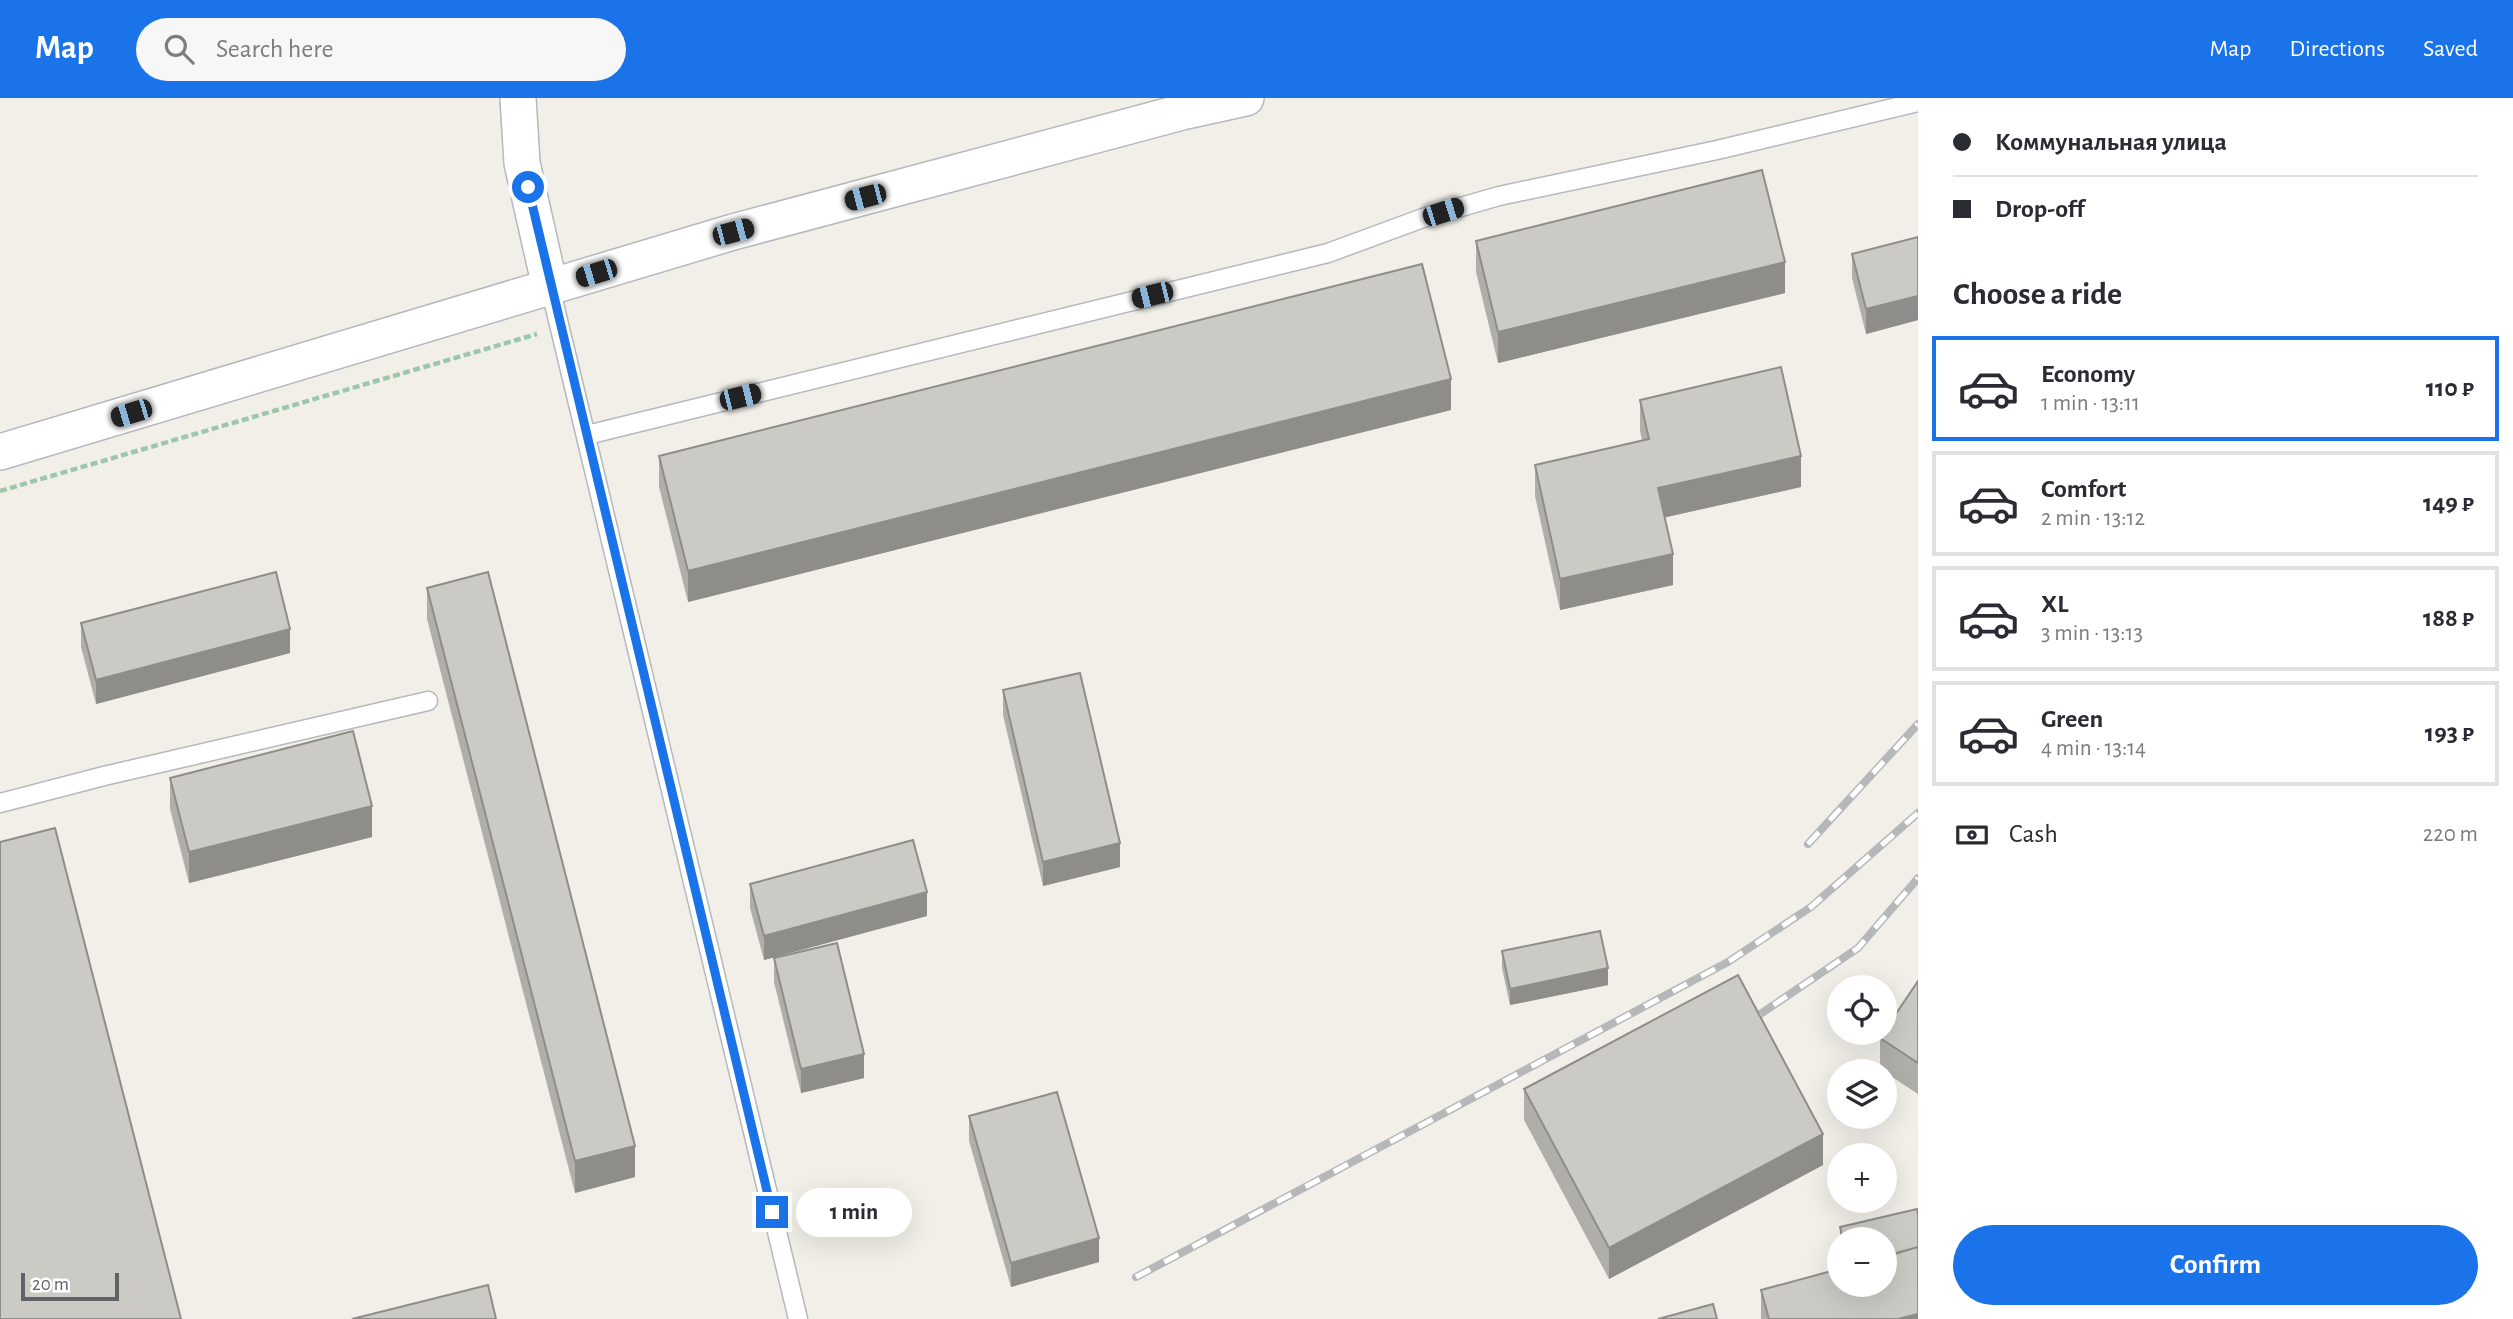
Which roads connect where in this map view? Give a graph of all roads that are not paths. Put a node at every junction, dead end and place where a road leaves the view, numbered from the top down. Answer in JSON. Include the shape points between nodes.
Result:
{"nodes":[{"id":1,"x":518,"y":98,"type":"edge"},
{"id":2,"x":1246,"y":98,"type":"edge"},
{"id":3,"x":1918,"y":102,"type":"edge"},
{"id":4,"x":550,"y":287,"type":"junction"},
{"id":5,"x":587,"y":435,"type":"junction"},
{"id":6,"x":0,"y":452,"type":"edge"},
{"id":7,"x":428,"y":701,"type":"dead end"},
{"id":8,"x":0,"y":803,"type":"edge"},
{"id":9,"x":798,"y":1319,"type":"edge"}],
"edges":[{"from":1,"to":4,"type":"street","via":[[522,163]]},
{"from":2,"to":4,"type":"street","via":[[733,232]]},
{"from":3,"to":5,"type":"lane","via":[[1499,195],[1328,253]]},
{"from":4,"to":5,"type":"lane"},
{"from":4,"to":6,"type":"street"},
{"from":5,"to":9,"type":"lane"},
{"from":7,"to":8,"type":"lane"}]}
